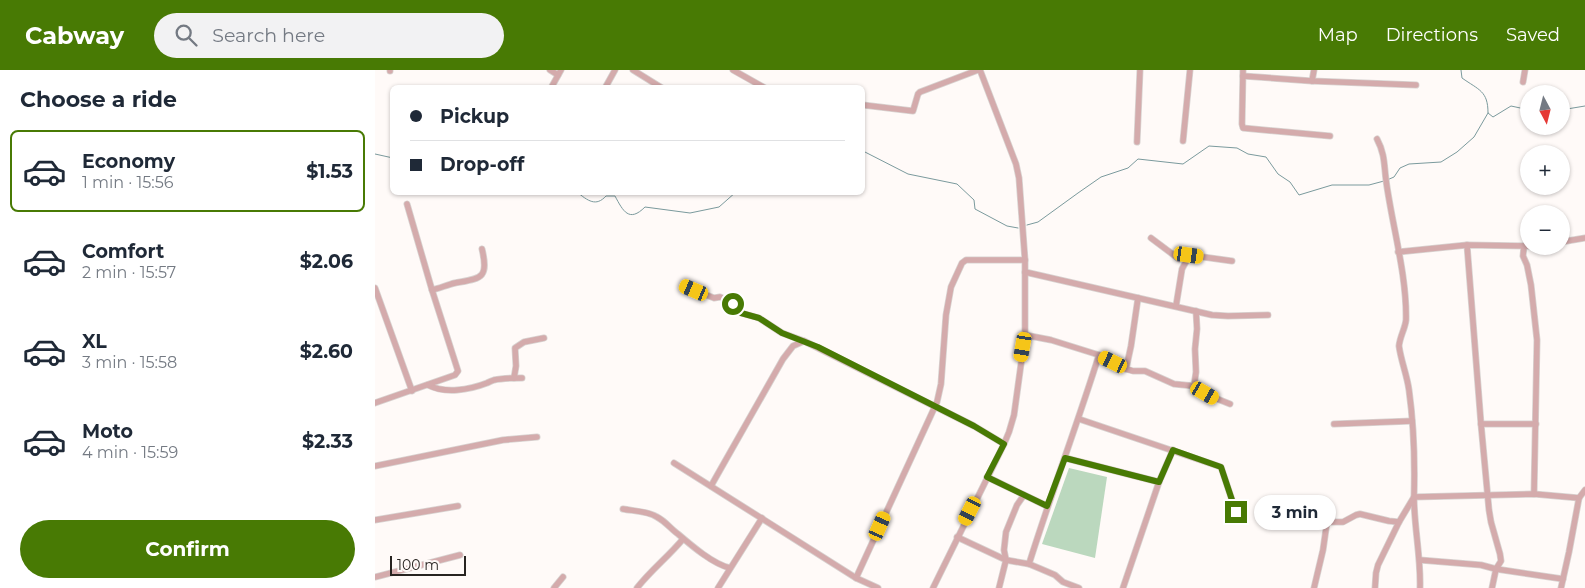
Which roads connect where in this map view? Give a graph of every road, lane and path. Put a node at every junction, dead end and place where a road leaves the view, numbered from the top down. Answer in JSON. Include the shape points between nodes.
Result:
{"nodes":[{"id":1,"x":550,"y":70,"type":"edge"},
{"id":2,"x":615,"y":70,"type":"edge"},
{"id":3,"x":633,"y":70,"type":"edge"},
{"id":4,"x":733,"y":70,"type":"edge"},
{"id":5,"x":979,"y":70,"type":"edge"},
{"id":6,"x":1140,"y":70,"type":"edge"},
{"id":7,"x":1190,"y":70,"type":"edge"},
{"id":8,"x":1314,"y":70,"type":"edge"},
{"id":9,"x":1525,"y":70,"type":"edge"},
{"id":10,"x":560,"y":72,"type":"edge"},
{"id":11,"x":1243,"y":73,"type":"edge"},
{"id":12,"x":1312,"y":81,"type":"junction"},
{"id":13,"x":1523,"y":82,"type":"dead end"},
{"id":14,"x":553,"y":85,"type":"edge"},
{"id":15,"x":607,"y":85,"type":"edge"},
{"id":16,"x":657,"y":85,"type":"edge"},
{"id":17,"x":760,"y":85,"type":"edge"},
{"id":18,"x":1415,"y":85,"type":"dead end"},
{"id":19,"x":865,"y":105,"type":"edge"},
{"id":20,"x":1331,"y":136,"type":"dead end"},
{"id":21,"x":1377,"y":139,"type":"dead end"},
{"id":22,"x":1183,"y":141,"type":"dead end"},
{"id":23,"x":1137,"y":142,"type":"dead end"},
{"id":24,"x":407,"y":204,"type":"dead end"},
{"id":25,"x":1151,"y":238,"type":"dead end"},
{"id":26,"x":1585,"y":238,"type":"edge"},
{"id":27,"x":1570,"y":240,"type":"edge"},
{"id":28,"x":1467,"y":245,"type":"junction"},
{"id":29,"x":1520,"y":246,"type":"edge"},
{"id":30,"x":482,"y":249,"type":"dead end"},
{"id":31,"x":1399,"y":252,"type":"junction"},
{"id":32,"x":1189,"y":255,"type":"junction"},
{"id":33,"x":1523,"y":255,"type":"edge"},
{"id":34,"x":1025,"y":260,"type":"junction"},
{"id":35,"x":1232,"y":261,"type":"dead end"},
{"id":36,"x":1025,"y":272,"type":"junction"},
{"id":37,"x":684,"y":286,"type":"dead end"},
{"id":38,"x":375,"y":288,"type":"edge"},
{"id":39,"x":432,"y":290,"type":"junction"},
{"id":40,"x":1138,"y":298,"type":"junction"},
{"id":41,"x":1176,"y":306,"type":"junction"},
{"id":42,"x":1196,"y":311,"type":"junction"},
{"id":43,"x":1268,"y":315,"type":"dead end"},
{"id":44,"x":1025,"y":334,"type":"junction"},
{"id":45,"x":791,"y":337,"type":"junction"},
{"id":46,"x":544,"y":338,"type":"dead end"},
{"id":47,"x":804,"y":341,"type":"junction"},
{"id":48,"x":793,"y":346,"type":"junction"},
{"id":49,"x":1099,"y":355,"type":"junction"},
{"id":50,"x":1126,"y":369,"type":"junction"},
{"id":51,"x":514,"y":378,"type":"junction"},
{"id":52,"x":522,"y":378,"type":"dead end"},
{"id":53,"x":428,"y":385,"type":"junction"},
{"id":54,"x":1194,"y":386,"type":"junction"},
{"id":55,"x":412,"y":391,"type":"junction"},
{"id":56,"x":375,"y":403,"type":"edge"},
{"id":57,"x":1230,"y":404,"type":"dead end"},
{"id":58,"x":934,"y":407,"type":"junction"},
{"id":59,"x":1079,"y":419,"type":"junction"},
{"id":60,"x":1412,"y":421,"type":"junction"},
{"id":61,"x":1334,"y":424,"type":"dead end"},
{"id":62,"x":1481,"y":424,"type":"junction"},
{"id":63,"x":1536,"y":424,"type":"junction"},
{"id":64,"x":537,"y":437,"type":"dead end"},
{"id":65,"x":1004,"y":444,"type":"junction"},
{"id":66,"x":1173,"y":450,"type":"junction"},
{"id":67,"x":1065,"y":458,"type":"junction"},
{"id":68,"x":674,"y":463,"type":"dead end"},
{"id":69,"x":375,"y":466,"type":"edge"},
{"id":70,"x":987,"y":477,"type":"junction"},
{"id":71,"x":1159,"y":482,"type":"junction"},
{"id":72,"x":711,"y":486,"type":"junction"},
{"id":73,"x":1585,"y":490,"type":"edge"},
{"id":74,"x":1534,"y":494,"type":"junction"},
{"id":75,"x":1024,"y":495,"type":"junction"},
{"id":76,"x":1488,"y":496,"type":"junction"},
{"id":77,"x":1414,"y":497,"type":"junction"},
{"id":78,"x":1579,"y":498,"type":"junction"},
{"id":79,"x":457,"y":506,"type":"dead end"},
{"id":80,"x":1047,"y":506,"type":"junction"},
{"id":81,"x":623,"y":509,"type":"dead end"},
{"id":82,"x":1236,"y":512,"type":"dead end"},
{"id":83,"x":762,"y":518,"type":"junction"},
{"id":84,"x":375,"y":520,"type":"edge"},
{"id":85,"x":1399,"y":522,"type":"junction"},
{"id":86,"x":957,"y":537,"type":"junction"},
{"id":87,"x":683,"y":538,"type":"junction"},
{"id":88,"x":460,"y":555,"type":"dead end"},
{"id":89,"x":1006,"y":560,"type":"junction"},
{"id":90,"x":1420,"y":560,"type":"junction"},
{"id":91,"x":1029,"y":564,"type":"junction"},
{"id":92,"x":730,"y":568,"type":"junction"},
{"id":93,"x":1496,"y":569,"type":"junction"},
{"id":94,"x":375,"y":577,"type":"edge"},
{"id":95,"x":563,"y":577,"type":"dead end"},
{"id":96,"x":856,"y":578,"type":"junction"},
{"id":97,"x":1563,"y":580,"type":"junction"},
{"id":98,"x":554,"y":588,"type":"edge"},
{"id":99,"x":637,"y":588,"type":"edge"},
{"id":100,"x":718,"y":588,"type":"edge"},
{"id":101,"x":878,"y":588,"type":"edge"},
{"id":102,"x":933,"y":588,"type":"edge"},
{"id":103,"x":999,"y":588,"type":"edge"},
{"id":104,"x":1079,"y":588,"type":"edge"},
{"id":105,"x":1123,"y":588,"type":"edge"},
{"id":106,"x":1314,"y":588,"type":"edge"},
{"id":107,"x":1375,"y":588,"type":"edge"},
{"id":108,"x":1420,"y":588,"type":"edge"},
{"id":109,"x":1492,"y":588,"type":"edge"},
{"id":110,"x":1561,"y":588,"type":"edge"}],
"edges":[{"from":1,"to":10,"type":"street"},
{"from":2,"to":15,"type":"street"},
{"from":3,"to":16,"type":"street"},
{"from":4,"to":17,"type":"street"},
{"from":5,"to":19,"type":"street","via":[[920,92],[913,112]]},
{"from":5,"to":34,"type":"street","via":[[1016,164]]},
{"from":6,"to":23,"type":"street"},
{"from":7,"to":22,"type":"street"},
{"from":8,"to":12,"type":"street"},
{"from":9,"to":13,"type":"street"},
{"from":10,"to":14,"type":"street"},
{"from":11,"to":12,"type":"street"},
{"from":11,"to":20,"type":"street","via":[[1243,128]]},
{"from":12,"to":18,"type":"street"},
{"from":21,"to":31,"type":"street","via":[[1386,168],[1385,178]]},
{"from":24,"to":39,"type":"street"},
{"from":25,"to":32,"type":"street","via":[[1177,258]]},
{"from":26,"to":27,"type":"street"},
{"from":28,"to":29,"type":"street"},
{"from":28,"to":31,"type":"street"},
{"from":28,"to":62,"type":"street"},
{"from":30,"to":39,"type":"street","via":[[486,264],[480,276]]},
{"from":31,"to":60,"type":"street","via":[[1406,321],[1399,339]]},
{"from":32,"to":35,"type":"street"},
{"from":32,"to":41,"type":"street","via":[[1182,269]]},
{"from":33,"to":63,"type":"street","via":[[1531,285],[1537,340]]},
{"from":34,"to":36,"type":"street"},
{"from":34,"to":58,"type":"street","via":[[962,262],[951,287],[941,384]]},
{"from":36,"to":40,"type":"street"},
{"from":36,"to":44,"type":"street"},
{"from":37,"to":45,"type":"street","via":[[729,301],[741,313],[759,318]]},
{"from":38,"to":55,"type":"street"},
{"from":39,"to":53,"type":"street","via":[[458,371]]},
{"from":40,"to":41,"type":"street"},
{"from":40,"to":50,"type":"street"},
{"from":41,"to":42,"type":"street"},
{"from":42,"to":43,"type":"street","via":[[1220,316]]},
{"from":42,"to":54,"type":"street"},
{"from":44,"to":49,"type":"street"},
{"from":44,"to":65,"type":"street","via":[[1014,415]]},
{"from":45,"to":47,"type":"street"},
{"from":45,"to":48,"type":"street"},
{"from":46,"to":51,"type":"street","via":[[524,342],[515,348]]},
{"from":47,"to":48,"type":"street"},
{"from":47,"to":58,"type":"street"},
{"from":48,"to":72,"type":"street"},
{"from":49,"to":50,"type":"street"},
{"from":49,"to":59,"type":"street"},
{"from":50,"to":54,"type":"street","via":[[1145,371],[1174,384]]},
{"from":51,"to":52,"type":"street"},
{"from":51,"to":53,"type":"street","via":[[457,390],[435,389]]},
{"from":53,"to":55,"type":"street"},
{"from":54,"to":57,"type":"street"},
{"from":55,"to":56,"type":"street"},
{"from":58,"to":65,"type":"street"},
{"from":58,"to":96,"type":"street"},
{"from":59,"to":66,"type":"street"},
{"from":59,"to":67,"type":"street"},
{"from":60,"to":61,"type":"street"},
{"from":60,"to":77,"type":"street"},
{"from":62,"to":63,"type":"street"},
{"from":62,"to":76,"type":"street"},
{"from":63,"to":74,"type":"street"},
{"from":64,"to":69,"type":"street","via":[[503,440]]},
{"from":65,"to":70,"type":"street"},
{"from":66,"to":71,"type":"street"},
{"from":66,"to":82,"type":"street","via":[[1221,467]]},
{"from":67,"to":71,"type":"street"},
{"from":67,"to":80,"type":"street"},
{"from":68,"to":72,"type":"street"},
{"from":70,"to":75,"type":"street"},
{"from":70,"to":86,"type":"street"},
{"from":71,"to":105,"type":"street"},
{"from":72,"to":83,"type":"street"},
{"from":73,"to":78,"type":"street"},
{"from":74,"to":76,"type":"street"},
{"from":74,"to":78,"type":"street"},
{"from":75,"to":80,"type":"street"},
{"from":75,"to":89,"type":"street","via":[[1007,532]]},
{"from":76,"to":77,"type":"street"},
{"from":76,"to":93,"type":"street","via":[[1501,561]]},
{"from":77,"to":85,"type":"street"},
{"from":77,"to":90,"type":"street"},
{"from":78,"to":97,"type":"street"},
{"from":79,"to":84,"type":"street"},
{"from":80,"to":91,"type":"street"},
{"from":81,"to":87,"type":"street","via":[[653,515]]},
{"from":83,"to":92,"type":"street"},
{"from":83,"to":96,"type":"street"},
{"from":85,"to":106,"type":"street","via":[[1361,514],[1343,522],[1327,522]]},
{"from":85,"to":107,"type":"street","via":[[1378,565]]},
{"from":86,"to":89,"type":"street"},
{"from":86,"to":102,"type":"street"},
{"from":87,"to":92,"type":"street","via":[[714,562]]},
{"from":87,"to":99,"type":"street"},
{"from":88,"to":94,"type":"street"},
{"from":89,"to":91,"type":"street"},
{"from":89,"to":103,"type":"street"},
{"from":90,"to":93,"type":"street"},
{"from":90,"to":108,"type":"street"},
{"from":91,"to":104,"type":"street"},
{"from":92,"to":100,"type":"street"},
{"from":93,"to":97,"type":"street"},
{"from":93,"to":109,"type":"street"},
{"from":95,"to":98,"type":"street"},
{"from":96,"to":101,"type":"street"},
{"from":97,"to":110,"type":"street"}]}
